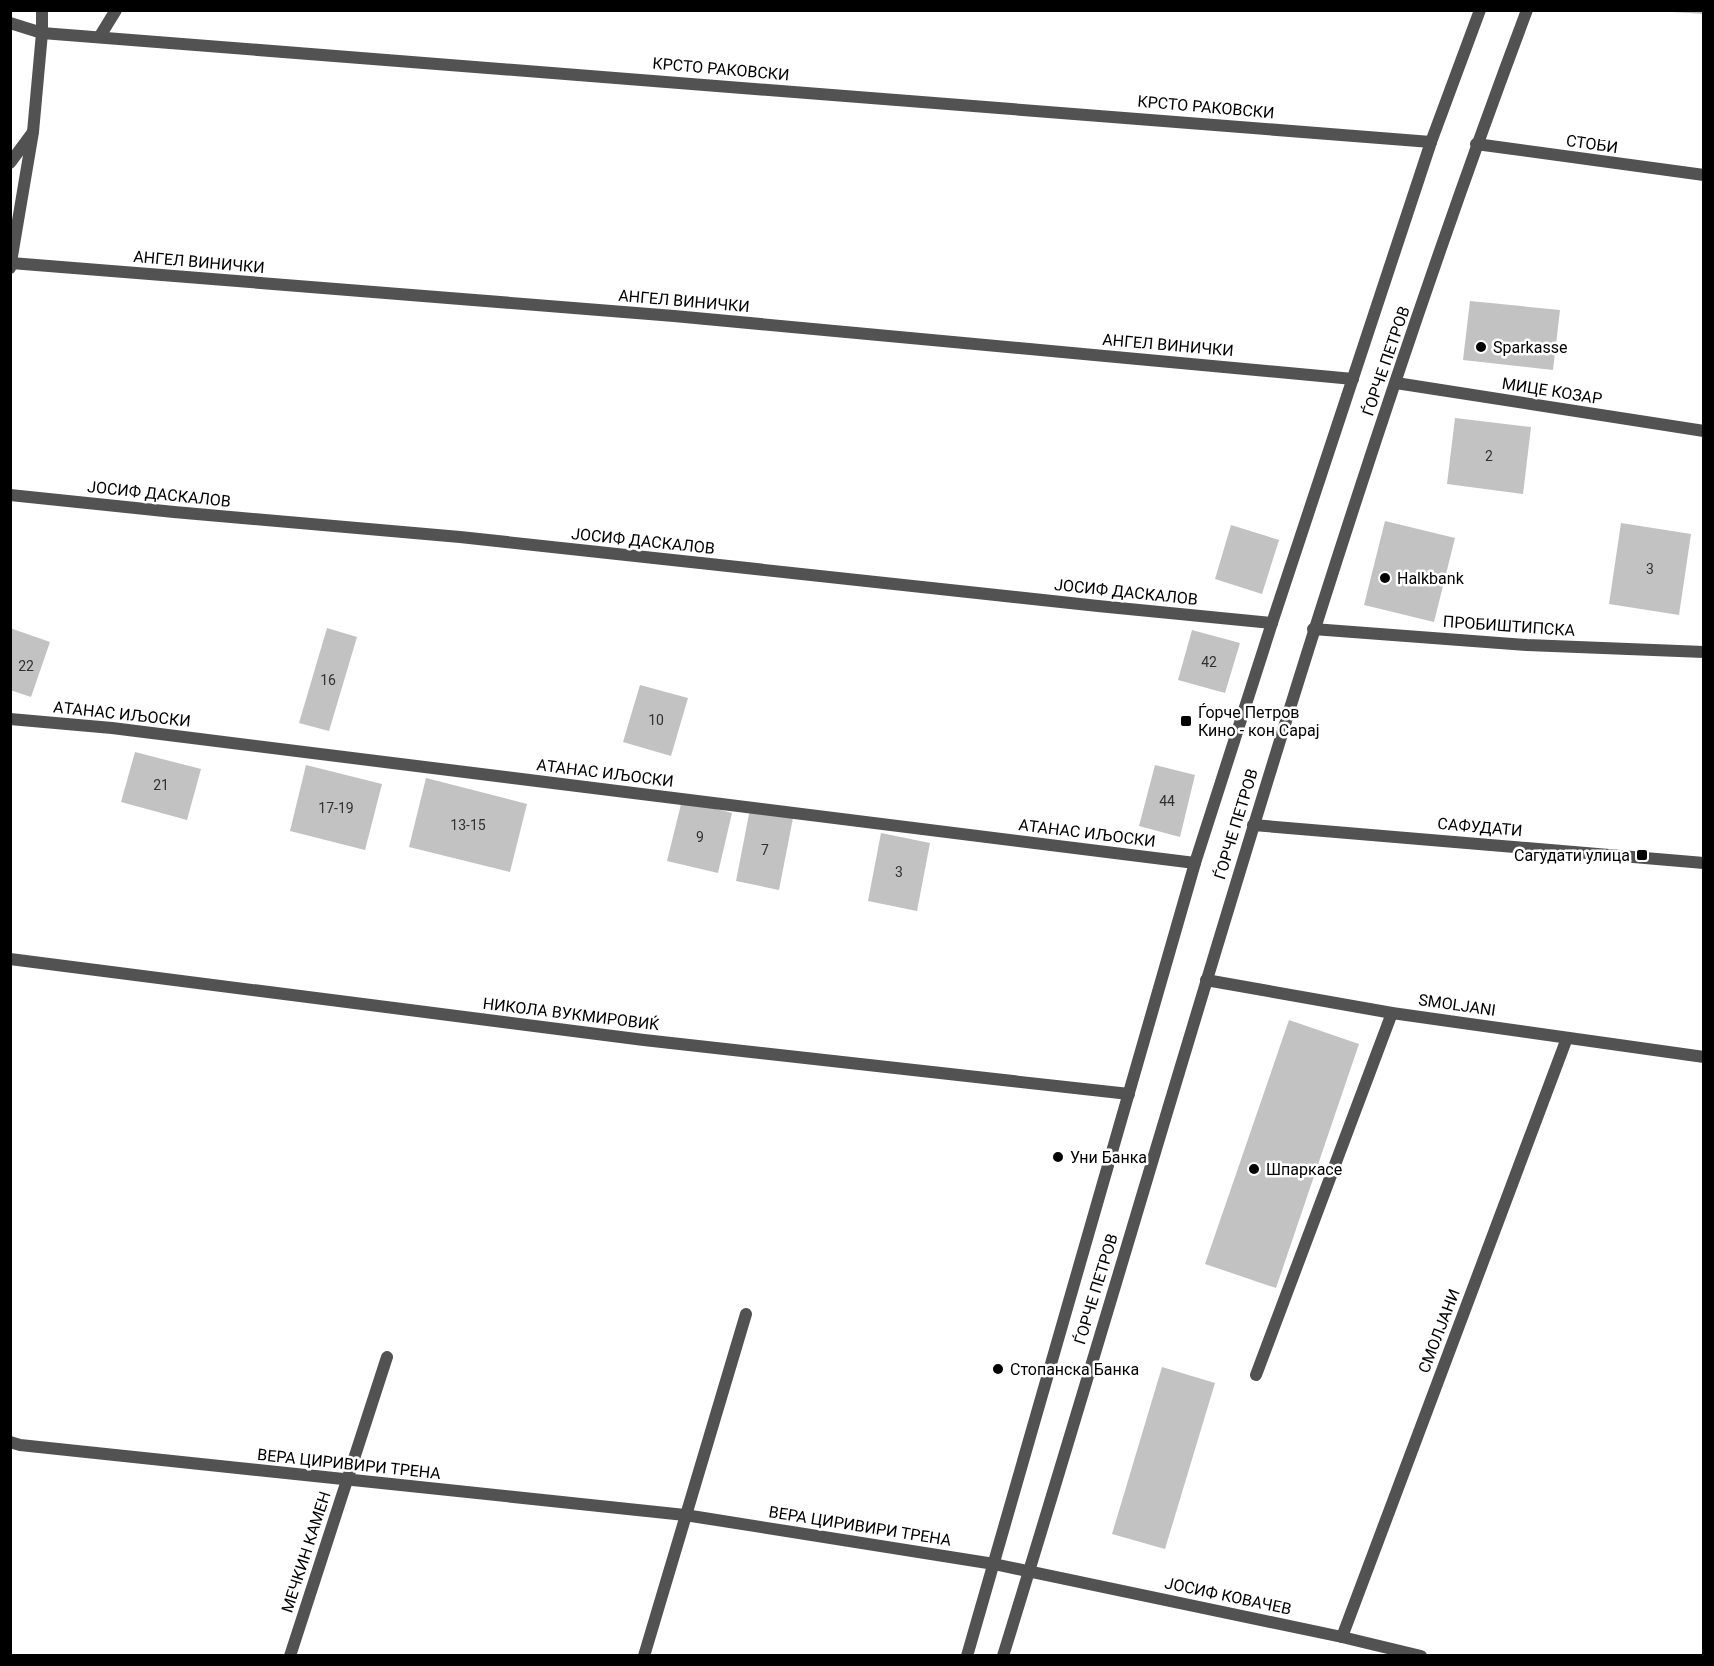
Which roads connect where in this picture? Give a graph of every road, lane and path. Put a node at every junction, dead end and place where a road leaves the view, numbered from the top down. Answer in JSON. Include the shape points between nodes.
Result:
{"nodes":[{"id":1,"x":42,"y":10,"type":"edge"},
{"id":2,"x":116,"y":10,"type":"edge"},
{"id":3,"x":1480,"y":10,"type":"edge"},
{"id":4,"x":1527,"y":10,"type":"edge"},
{"id":5,"x":10,"y":23,"type":"edge"},
{"id":6,"x":42,"y":33,"type":"junction"},
{"id":7,"x":100,"y":36,"type":"junction"},
{"id":8,"x":33,"y":132,"type":"junction"},
{"id":9,"x":1431,"y":142,"type":"junction"},
{"id":10,"x":1476,"y":144,"type":"junction"},
{"id":11,"x":10,"y":164,"type":"edge"},
{"id":12,"x":1704,"y":175,"type":"edge"},
{"id":13,"x":11,"y":266,"type":"edge"},
{"id":14,"x":1353,"y":379,"type":"junction"},
{"id":15,"x":1396,"y":383,"type":"junction"},
{"id":16,"x":1704,"y":431,"type":"edge"},
{"id":17,"x":10,"y":495,"type":"edge"},
{"id":18,"x":1272,"y":623,"type":"junction"},
{"id":19,"x":1314,"y":629,"type":"junction"},
{"id":20,"x":1704,"y":652,"type":"edge"},
{"id":21,"x":10,"y":719,"type":"edge"},
{"id":22,"x":1253,"y":825,"type":"junction"},
{"id":23,"x":1195,"y":863,"type":"junction"},
{"id":24,"x":1704,"y":863,"type":"edge"},
{"id":25,"x":10,"y":959,"type":"edge"},
{"id":26,"x":1206,"y":980,"type":"junction"},
{"id":27,"x":1392,"y":1013,"type":"junction"},
{"id":28,"x":1567,"y":1038,"type":"junction"},
{"id":29,"x":1704,"y":1057,"type":"edge"},
{"id":30,"x":1129,"y":1094,"type":"junction"},
{"id":31,"x":746,"y":1314,"type":"dead end"},
{"id":32,"x":387,"y":1357,"type":"dead end"},
{"id":33,"x":1256,"y":1375,"type":"dead end"},
{"id":34,"x":10,"y":1442,"type":"edge"},
{"id":35,"x":346,"y":1480,"type":"junction"},
{"id":36,"x":685,"y":1515,"type":"junction"},
{"id":37,"x":994,"y":1564,"type":"junction"},
{"id":38,"x":1028,"y":1573,"type":"junction"},
{"id":39,"x":1342,"y":1636,"type":"junction"},
{"id":40,"x":290,"y":1656,"type":"edge"},
{"id":41,"x":645,"y":1656,"type":"edge"},
{"id":42,"x":967,"y":1656,"type":"edge"},
{"id":43,"x":1003,"y":1656,"type":"edge"},
{"id":44,"x":1421,"y":1656,"type":"edge"}],
"edges":[{"from":1,"to":6,"type":"street"},
{"from":2,"to":7,"type":"street"},
{"from":3,"to":9,"type":"street","name":"ЃОРЧЕ ПЕТРОВ"},
{"from":4,"to":10,"type":"street","name":"ЃОРЧЕ ПЕТРОВ"},
{"from":5,"to":6,"type":"street","name":"КРСТО РАКОВСКИ"},
{"from":6,"to":7,"type":"street","name":"КРСТО РАКОВСКИ"},
{"from":6,"to":8,"type":"street"},
{"from":7,"to":9,"type":"street","name":"КРСТО РАКОВСКИ"},
{"from":8,"to":11,"type":"street"},
{"from":8,"to":13,"type":"street"},
{"from":9,"to":14,"type":"street","name":"ЃОРЧЕ ПЕТРОВ"},
{"from":10,"to":12,"type":"street","name":"СТОБИ"},
{"from":10,"to":15,"type":"street","name":"ЃОРЧЕ ПЕТРОВ"},
{"from":13,"to":14,"type":"street","name":"АНГЕЛ ВИНИЧКИ","via":[[674,316]]},
{"from":14,"to":18,"type":"street","name":"ЃОРЧЕ ПЕТРОВ"},
{"from":15,"to":16,"type":"street","name":"МИЦЕ КОЗАР"},
{"from":15,"to":19,"type":"street","name":"ЃОРЧЕ ПЕТРОВ"},
{"from":17,"to":18,"type":"street","name":"ЈОСИФ ДАСКАЛОВ","via":[[460,537]]},
{"from":18,"to":23,"type":"street","name":"ЃОРЧЕ ПЕТРОВ"},
{"from":19,"to":20,"type":"street","name":"ПРОБИШТИПСКА","via":[[1527,645]]},
{"from":19,"to":22,"type":"street","name":"ЃОРЧЕ ПЕТРОВ"},
{"from":21,"to":23,"type":"street","name":"AТАНАС ИЉОСКИ","via":[[112,728]]},
{"from":22,"to":24,"type":"street","name":"САФУДАТИ"},
{"from":22,"to":26,"type":"street","name":"ЃОРЧЕ ПЕТРОВ"},
{"from":23,"to":30,"type":"street","name":"ЃОРЧЕ ПЕТРОВ"},
{"from":25,"to":30,"type":"street","name":"НИКОЛА ВУКМИРОВИЌ","via":[[644,1040]]},
{"from":26,"to":27,"type":"street","name":"SMOLJANI"},
{"from":26,"to":38,"type":"street","name":"ЃОРЧЕ ПЕТРОВ"},
{"from":27,"to":28,"type":"street","name":"SMOLJANI"},
{"from":27,"to":33,"type":"street"},
{"from":28,"to":29,"type":"street","name":"SMOLJANI"},
{"from":28,"to":39,"type":"street","name":"СМОЛЈАНИ"},
{"from":30,"to":37,"type":"street","name":"ЃОРЧЕ ПЕТРОВ"},
{"from":31,"to":36,"type":"street"},
{"from":32,"to":35,"type":"street","name":"МЕЧКИН КАМЕН"},
{"from":34,"to":35,"type":"street","name":"ВЕРА ЦИРИВИРИ ТРЕНА"},
{"from":35,"to":36,"type":"street","name":"ВЕРА ЦИРИВИРИ ТРЕНА"},
{"from":35,"to":40,"type":"street","name":"МЕЧКИН КАМЕН"},
{"from":36,"to":37,"type":"street","name":"ВЕРА ЦИРИВИРИ ТРЕНА"},
{"from":36,"to":41,"type":"street"},
{"from":37,"to":38,"type":"street","name":"ВЕРА ЦИРИВИРИ ТРЕНА"},
{"from":37,"to":42,"type":"street","name":"ЃОРЧЕ ПЕТРОВ"},
{"from":38,"to":39,"type":"street","name":"ЈОСИФ КОВАЧЕВ"},
{"from":38,"to":43,"type":"street","name":"ЃОРЧЕ ПЕТРОВ"},
{"from":39,"to":44,"type":"street","name":"ЈОСИФ КОВАЧЕВ"}]}
